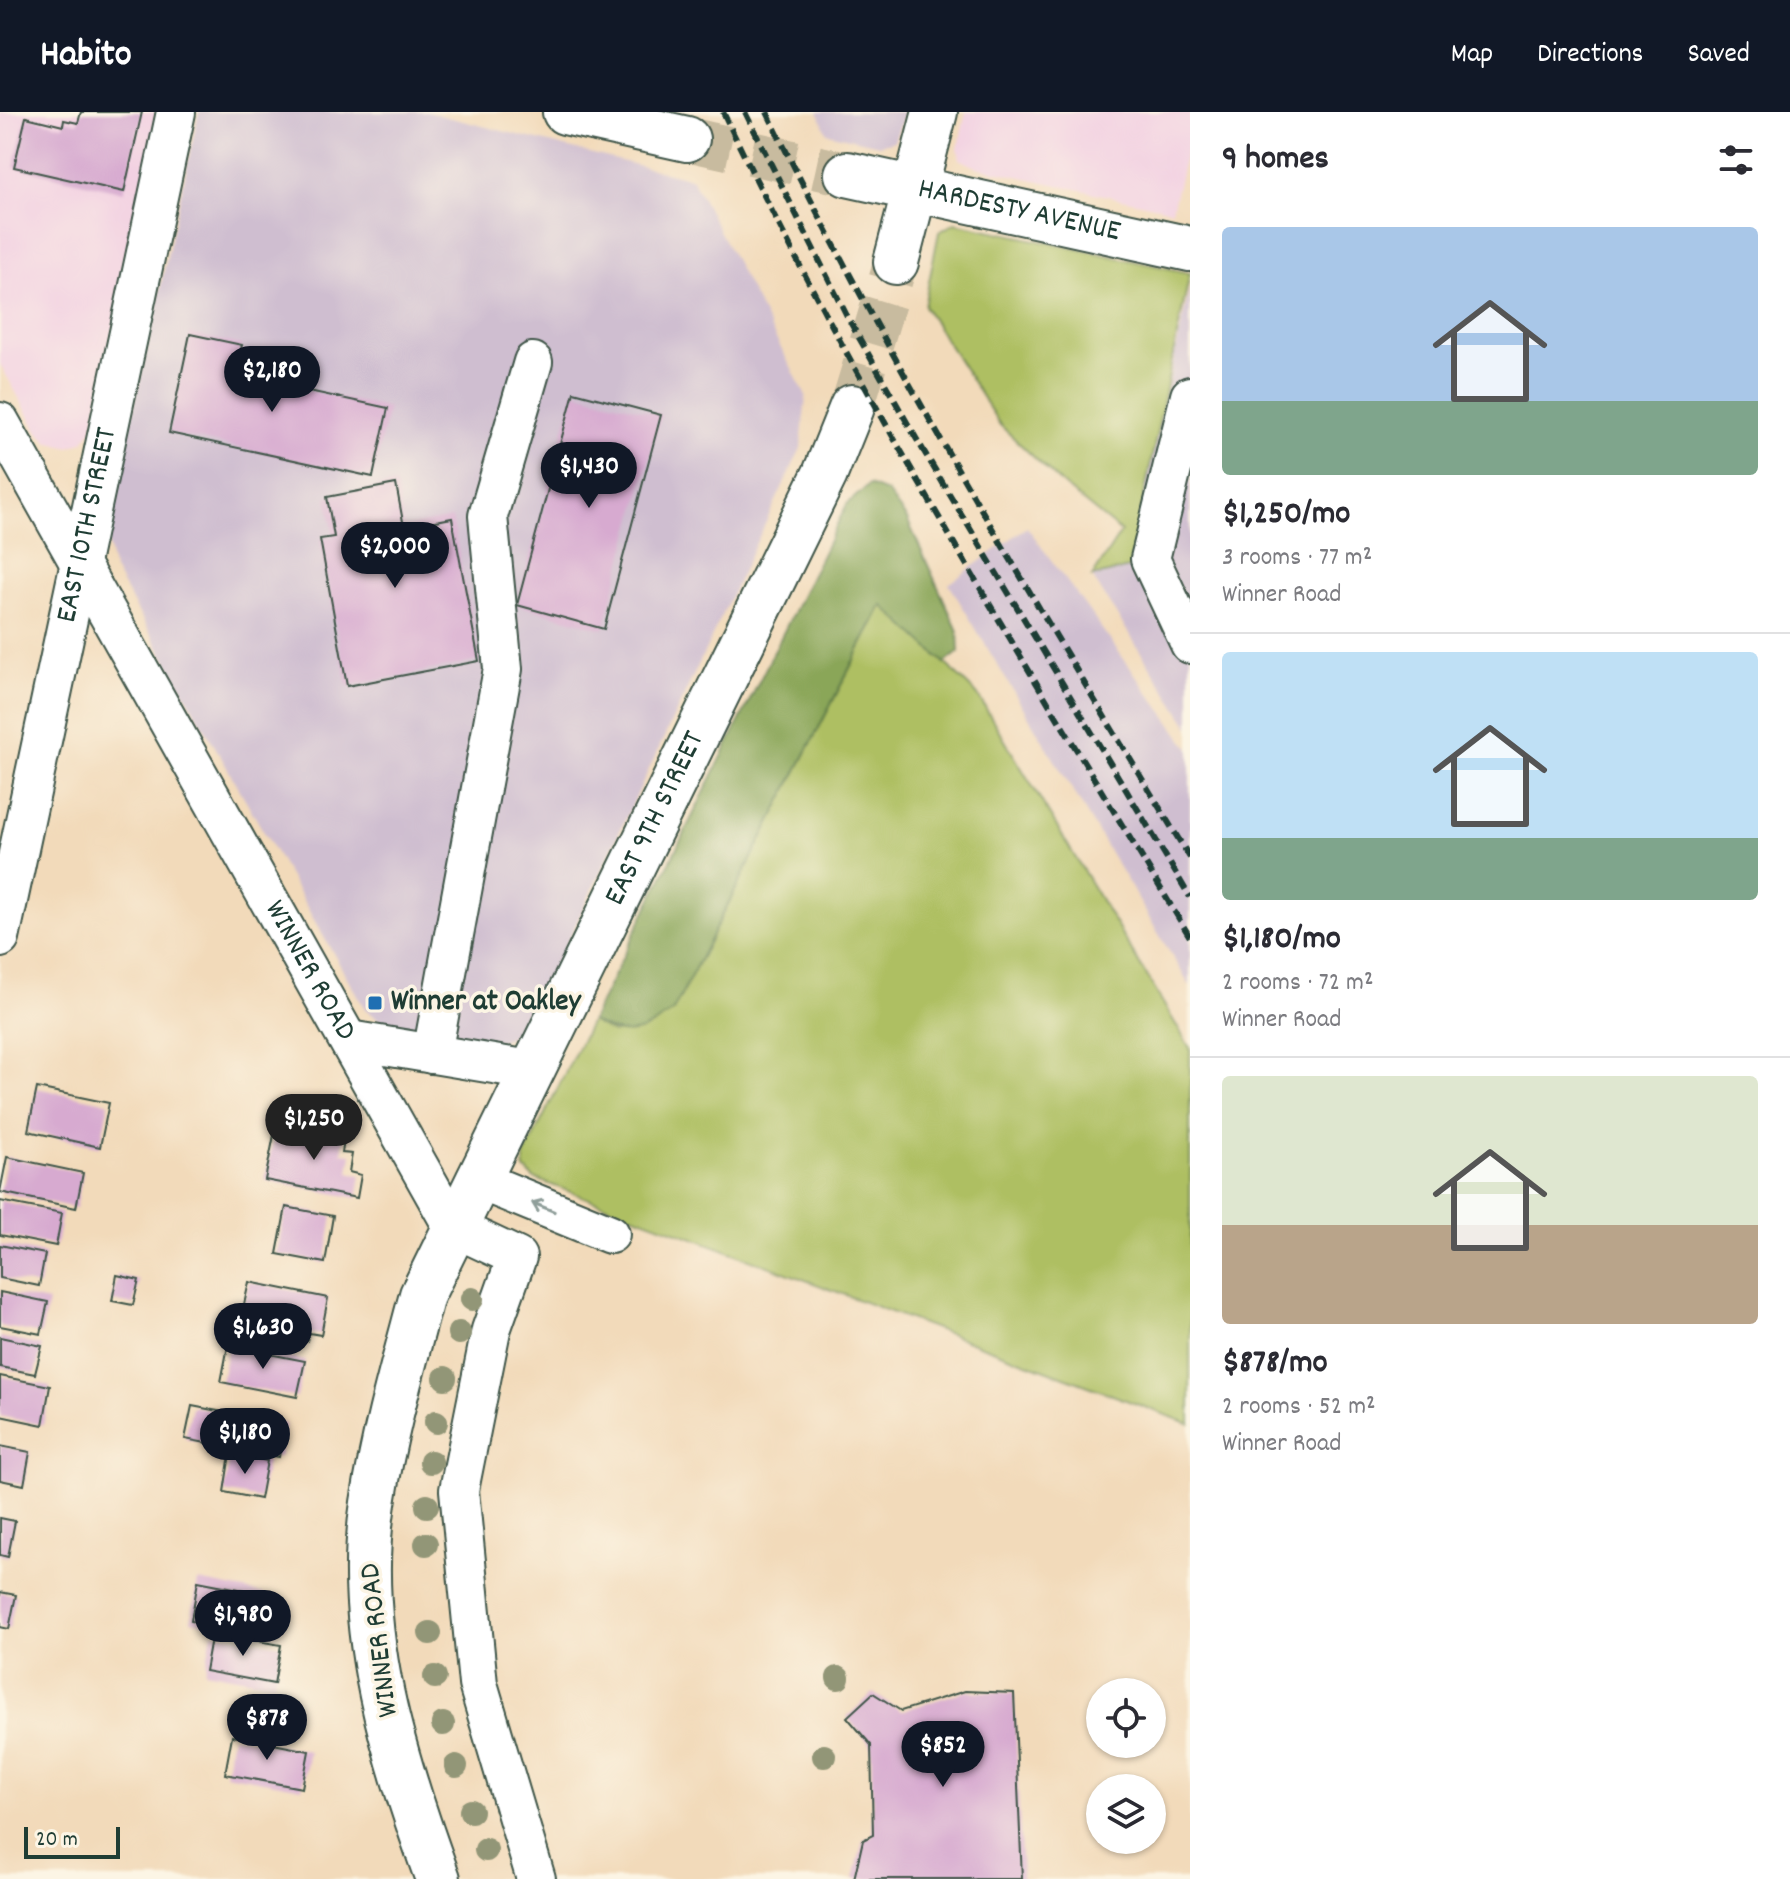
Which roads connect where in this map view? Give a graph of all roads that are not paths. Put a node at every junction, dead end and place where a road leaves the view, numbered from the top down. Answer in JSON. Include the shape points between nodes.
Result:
{"nodes":[{"id":1,"x":176,"y":112,"type":"edge"},
{"id":2,"x":565,"y":112,"type":"edge"},
{"id":3,"x":935,"y":112,"type":"edge"},
{"id":4,"x":687,"y":139,"type":"tunnel mouth"},
{"id":5,"x":847,"y":174,"type":"tunnel mouth"},
{"id":6,"x":917,"y":187,"type":"junction"},
{"id":7,"x":1190,"y":249,"type":"edge"},
{"id":8,"x":896,"y":262,"type":"tunnel mouth"},
{"id":9,"x":533,"y":362,"type":"dead end"},
{"id":10,"x":1190,"y":396,"type":"edge"},
{"id":11,"x":852,"y":407,"type":"tunnel mouth"},
{"id":12,"x":0,"y":422,"type":"edge"},
{"id":13,"x":80,"y":560,"type":"junction"},
{"id":14,"x":1187,"y":636,"type":"edge"},
{"id":15,"x":0,"y":938,"type":"edge"},
{"id":16,"x":349,"y":1040,"type":"junction"},
{"id":17,"x":432,"y":1054,"type":"junction"},
{"id":18,"x":530,"y":1070,"type":"junction"},
{"id":19,"x":476,"y":1179,"type":"junction"},
{"id":20,"x":453,"y":1227,"type":"junction"},
{"id":21,"x":610,"y":1234,"type":"dead end"},
{"id":22,"x":438,"y":1879,"type":"edge"},
{"id":23,"x":536,"y":1879,"type":"edge"}],
"edges":[{"from":1,"to":13,"type":"street","name":"EAST 10TH STREET"},
{"from":2,"to":4,"type":"main road"},
{"from":3,"to":6,"type":"main road"},
{"from":5,"to":6,"type":"main road","name":"HARDESTY AVENUE"},
{"from":6,"to":7,"type":"main road","name":"HARDESTY AVENUE"},
{"from":6,"to":8,"type":"main road"},
{"from":9,"to":17,"type":"street","via":[[488,516],[503,669]]},
{"from":10,"to":14,"type":"street","via":[[1150,559]]},
{"from":11,"to":18,"type":"main road","name":"EAST 9TH STREET","via":[[825,474]]},
{"from":12,"to":13,"type":"street","name":"WINNER ROAD"},
{"from":13,"to":15,"type":"street","name":"EAST 10TH STREET"},
{"from":13,"to":16,"type":"street","name":"WINNER ROAD"},
{"from":16,"to":17,"type":"street"},
{"from":16,"to":20,"type":"street","name":"WINNER ROAD"},
{"from":17,"to":18,"type":"street"},
{"from":18,"to":19,"type":"main road","name":"EAST 9TH STREET"},
{"from":19,"to":20,"type":"main road","name":"EAST 9TH STREET"},
{"from":21,"to":19,"type":"street","one_way":true},
{"from":20,"to":22,"type":"main road","name":"WINNER ROAD","via":[[422,1295],[394,1398],[373,1506],[369,1588],[380,1683],[406,1792]]},
{"from":20,"to":23,"type":"street","via":[[517,1257],[491,1330],[459,1490],[478,1684]]}]}
